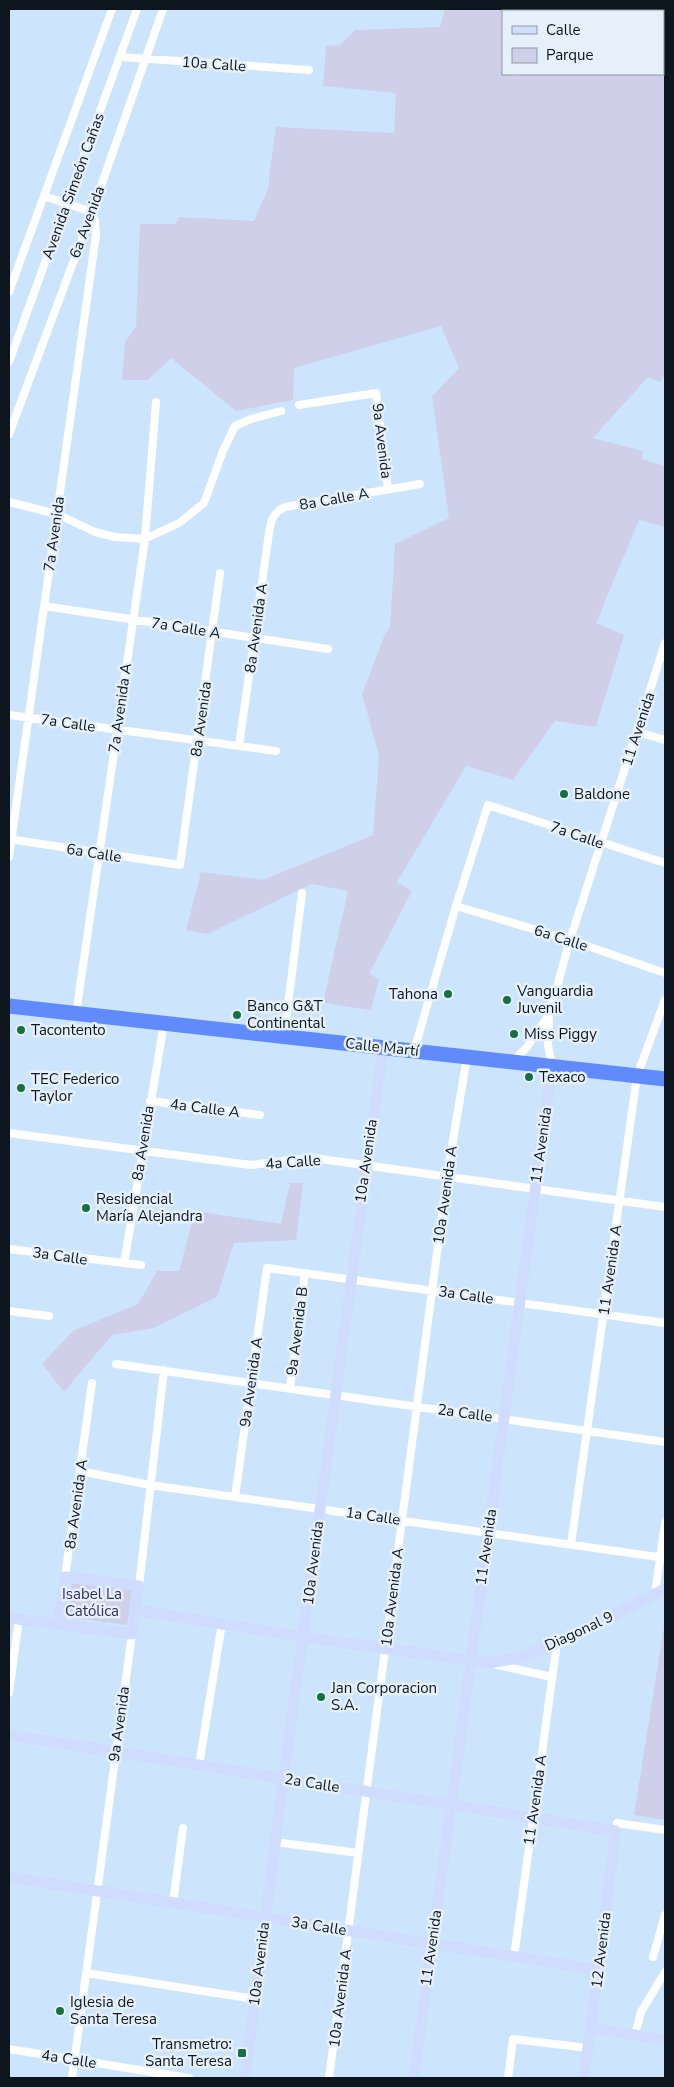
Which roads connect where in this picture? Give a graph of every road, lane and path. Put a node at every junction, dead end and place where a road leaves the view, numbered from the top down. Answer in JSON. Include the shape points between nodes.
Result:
{"nodes":[{"id":1,"x":112,"y":9,"type":"edge"},
{"id":2,"x":137,"y":9,"type":"edge"},
{"id":3,"x":163,"y":9,"type":"edge"},
{"id":4,"x":120,"y":57,"type":"junction"},
{"id":5,"x":145,"y":59,"type":"junction"},
{"id":6,"x":309,"y":70,"type":"dead end"},
{"id":7,"x":44,"y":196,"type":"junction"},
{"id":8,"x":67,"y":203,"type":"junction"},
{"id":9,"x":92,"y":212,"type":"junction"},
{"id":10,"x":9,"y":292,"type":"edge"},
{"id":11,"x":9,"y":362,"type":"edge"},
{"id":12,"x":156,"y":402,"type":"dead end"},
{"id":13,"x":300,"y":405,"type":"dead end"},
{"id":14,"x":281,"y":411,"type":"dead end"},
{"id":15,"x":9,"y":434,"type":"edge"},
{"id":16,"x":420,"y":484,"type":"dead end"},
{"id":17,"x":388,"y":489,"type":"junction"},
{"id":18,"x":9,"y":502,"type":"edge"},
{"id":19,"x":277,"y":510,"type":"joint"},
{"id":20,"x":57,"y":514,"type":"junction"},
{"id":21,"x":145,"y":539,"type":"junction"},
{"id":22,"x":220,"y":573,"type":"dead end"},
{"id":23,"x":44,"y":606,"type":"junction"},
{"id":24,"x":133,"y":620,"type":"junction"},
{"id":25,"x":213,"y":632,"type":"junction"},
{"id":26,"x":254,"y":638,"type":"junction"},
{"id":27,"x":665,"y":643,"type":"edge"},
{"id":28,"x":328,"y":649,"type":"dead end"},
{"id":29,"x":9,"y":715,"type":"edge"},
{"id":30,"x":28,"y":718,"type":"junction"},
{"id":31,"x":117,"y":730,"type":"junction"},
{"id":32,"x":638,"y":732,"type":"junction"},
{"id":33,"x":665,"y":740,"type":"edge"},
{"id":34,"x":198,"y":741,"type":"junction"},
{"id":35,"x":239,"y":746,"type":"junction"},
{"id":36,"x":276,"y":751,"type":"dead end"},
{"id":37,"x":10,"y":839,"type":"edge"},
{"id":38,"x":601,"y":843,"type":"junction"},
{"id":39,"x":99,"y":854,"type":"junction"},
{"id":40,"x":9,"y":857,"type":"edge"},
{"id":41,"x":665,"y":863,"type":"edge"},
{"id":42,"x":180,"y":865,"type":"joint"},
{"id":43,"x":302,"y":893,"type":"dead end"},
{"id":44,"x":456,"y":906,"type":"junction"},
{"id":45,"x":570,"y":940,"type":"junction"},
{"id":46,"x":665,"y":973,"type":"edge"},
{"id":47,"x":665,"y":1000,"type":"edge"},
{"id":48,"x":9,"y":1006,"type":"edge"},
{"id":49,"x":76,"y":1014,"type":"junction"},
{"id":50,"x":549,"y":1015,"type":"junction"},
{"id":51,"x":164,"y":1023,"type":"junction"},
{"id":52,"x":284,"y":1037,"type":"junction"},
{"id":53,"x":383,"y":1048,"type":"junction"},
{"id":54,"x":414,"y":1051,"type":"junction"},
{"id":55,"x":467,"y":1057,"type":"junction"},
{"id":56,"x":512,"y":1062,"type":"junction"},
{"id":57,"x":552,"y":1066,"type":"junction"},
{"id":58,"x":637,"y":1076,"type":"junction"},
{"id":59,"x":665,"y":1079,"type":"edge"},
{"id":60,"x":150,"y":1101,"type":"junction"},
{"id":61,"x":260,"y":1115,"type":"dead end"},
{"id":62,"x":9,"y":1133,"type":"edge"},
{"id":63,"x":142,"y":1150,"type":"junction"},
{"id":64,"x":366,"y":1165,"type":"junction"},
{"id":65,"x":447,"y":1176,"type":"junction"},
{"id":66,"x":535,"y":1188,"type":"junction"},
{"id":67,"x":620,"y":1200,"type":"junction"},
{"id":68,"x":665,"y":1207,"type":"edge"},
{"id":69,"x":9,"y":1249,"type":"edge"},
{"id":70,"x":122,"y":1262,"type":"junction"},
{"id":71,"x":142,"y":1265,"type":"dead end"},
{"id":72,"x":267,"y":1268,"type":"joint"},
{"id":73,"x":304,"y":1273,"type":"junction"},
{"id":74,"x":350,"y":1279,"type":"junction"},
{"id":75,"x":432,"y":1290,"type":"junction"},
{"id":76,"x":520,"y":1302,"type":"junction"},
{"id":77,"x":9,"y":1311,"type":"edge"},
{"id":78,"x":604,"y":1314,"type":"junction"},
{"id":79,"x":49,"y":1316,"type":"dead end"},
{"id":80,"x":665,"y":1322,"type":"edge"},
{"id":81,"x":116,"y":1364,"type":"dead end"},
{"id":82,"x":164,"y":1370,"type":"junction"},
{"id":83,"x":92,"y":1383,"type":"dead end"},
{"id":84,"x":250,"y":1383,"type":"junction"},
{"id":85,"x":290,"y":1388,"type":"junction"},
{"id":86,"x":335,"y":1395,"type":"junction"},
{"id":87,"x":417,"y":1406,"type":"junction"},
{"id":88,"x":504,"y":1419,"type":"junction"},
{"id":89,"x":587,"y":1431,"type":"junction"},
{"id":90,"x":665,"y":1442,"type":"edge"},
{"id":91,"x":80,"y":1471,"type":"junction"},
{"id":92,"x":150,"y":1485,"type":"junction"},
{"id":93,"x":235,"y":1497,"type":"junction"},
{"id":94,"x":319,"y":1508,"type":"junction"},
{"id":95,"x":402,"y":1520,"type":"junction"},
{"id":96,"x":665,"y":1523,"type":"edge"},
{"id":97,"x":488,"y":1532,"type":"junction"},
{"id":98,"x":571,"y":1544,"type":"junction"},
{"id":99,"x":663,"y":1558,"type":"edge"},
{"id":100,"x":65,"y":1577,"type":"junction"},
{"id":101,"x":139,"y":1586,"type":"junction"},
{"id":102,"x":660,"y":1592,"type":"edge"},
{"id":103,"x":136,"y":1610,"type":"junction"},
{"id":104,"x":14,"y":1619,"type":"edge"},
{"id":105,"x":222,"y":1623,"type":"junction"},
{"id":106,"x":58,"y":1625,"type":"junction"},
{"id":107,"x":132,"y":1634,"type":"junction"},
{"id":108,"x":303,"y":1637,"type":"junction"},
{"id":109,"x":557,"y":1643,"type":"junction"},
{"id":110,"x":385,"y":1648,"type":"junction"},
{"id":111,"x":470,"y":1661,"type":"junction"},
{"id":112,"x":489,"y":1663,"type":"junction"},
{"id":113,"x":552,"y":1677,"type":"junction"},
{"id":114,"x":9,"y":1693,"type":"edge"},
{"id":115,"x":9,"y":1735,"type":"edge"},
{"id":116,"x":114,"y":1752,"type":"junction"},
{"id":117,"x":199,"y":1765,"type":"junction"},
{"id":118,"x":283,"y":1778,"type":"junction"},
{"id":119,"x":366,"y":1792,"type":"junction"},
{"id":120,"x":450,"y":1805,"type":"junction"},
{"id":121,"x":532,"y":1818,"type":"junction"},
{"id":122,"x":617,"y":1827,"type":"junction"},
{"id":123,"x":183,"y":1828,"type":"dead end"},
{"id":124,"x":665,"y":1830,"type":"edge"},
{"id":125,"x":275,"y":1842,"type":"junction"},
{"id":126,"x":358,"y":1853,"type":"junction"},
{"id":127,"x":9,"y":1877,"type":"edge"},
{"id":128,"x":97,"y":1890,"type":"junction"},
{"id":129,"x":174,"y":1903,"type":"junction"},
{"id":130,"x":665,"y":1915,"type":"edge"},
{"id":131,"x":265,"y":1917,"type":"junction"},
{"id":132,"x":348,"y":1930,"type":"junction"},
{"id":133,"x":432,"y":1944,"type":"junction"},
{"id":134,"x":514,"y":1957,"type":"junction"},
{"id":135,"x":653,"y":1957,"type":"dead end"},
{"id":136,"x":599,"y":1970,"type":"junction"},
{"id":137,"x":665,"y":1972,"type":"edge"},
{"id":138,"x":86,"y":1973,"type":"junction"},
{"id":139,"x":255,"y":1999,"type":"junction"},
{"id":140,"x":591,"y":2028,"type":"junction"},
{"id":141,"x":635,"y":2034,"type":"junction"},
{"id":142,"x":665,"y":2040,"type":"edge"},
{"id":143,"x":588,"y":2048,"type":"junction"},
{"id":144,"x":9,"y":2049,"type":"edge"},
{"id":145,"x":74,"y":2060,"type":"junction"},
{"id":146,"x":72,"y":2078,"type":"edge"},
{"id":147,"x":189,"y":2078,"type":"edge"},
{"id":148,"x":245,"y":2078,"type":"edge"},
{"id":149,"x":329,"y":2078,"type":"edge"},
{"id":150,"x":414,"y":2078,"type":"edge"},
{"id":151,"x":508,"y":2078,"type":"edge"},
{"id":152,"x":584,"y":2078,"type":"edge"}],
"edges":[{"from":1,"to":7,"type":"street"},
{"from":2,"to":4,"type":"street","name":"Avenida Simeón Cañas"},
{"from":3,"to":5,"type":"street","name":"6a Avenida"},
{"from":4,"to":5,"type":"street","name":"10a Calle"},
{"from":4,"to":8,"type":"street","name":"Avenida Simeón Cañas"},
{"from":5,"to":6,"type":"street","name":"10a Calle"},
{"from":5,"to":9,"type":"street","name":"6a Avenida"},
{"from":7,"to":8,"type":"street"},
{"from":7,"to":10,"type":"street"},
{"from":8,"to":9,"type":"street"},
{"from":8,"to":11,"type":"street","name":"Avenida Simeón Cañas"},
{"from":9,"to":15,"type":"street","name":"6a Avenida"},
{"from":9,"to":20,"type":"street","name":"7a Avenida","via":[[96,235]]},
{"from":12,"to":21,"type":"street","name":"7a Avenida A"},
{"from":13,"to":17,"type":"street","name":"9a Avenida","via":[[376,393]]},
{"from":14,"to":21,"type":"street","via":[[235,426],[204,503],[179,523]]},
{"from":16,"to":17,"type":"street","name":"8a Calle A"},
{"from":17,"to":19,"type":"street","name":"8a Calle A"},
{"from":18,"to":20,"type":"street"},
{"from":19,"to":26,"type":"street","name":"8a Avenida A","via":[[272,516],[266,547]]},
{"from":20,"to":21,"type":"street","via":[[95,532]]},
{"from":20,"to":23,"type":"street","name":"7a Avenida"},
{"from":21,"to":24,"type":"street","name":"7a Avenida A"},
{"from":22,"to":25,"type":"street","name":"8a Avenida"},
{"from":23,"to":24,"type":"street","name":"7a Calle A"},
{"from":23,"to":30,"type":"street","name":"7a Avenida"},
{"from":24,"to":25,"type":"street","name":"7a Calle A"},
{"from":24,"to":31,"type":"street","name":"7a Avenida A"},
{"from":25,"to":26,"type":"street","name":"7a Calle A"},
{"from":25,"to":34,"type":"street","name":"8a Avenida"},
{"from":26,"to":28,"type":"street","name":"7a Calle A"},
{"from":26,"to":35,"type":"street","name":"8a Avenida A"},
{"from":27,"to":32,"type":"street","name":"11 Avenida"},
{"from":29,"to":30,"type":"street","name":"7a Calle"},
{"from":30,"to":31,"type":"street","name":"7a Calle"},
{"from":30,"to":37,"type":"street","name":"7a Avenida"},
{"from":31,"to":34,"type":"street","name":"7a Calle"},
{"from":31,"to":39,"type":"street","name":"7a Avenida A"},
{"from":32,"to":33,"type":"street"},
{"from":32,"to":38,"type":"street","name":"11 Avenida"},
{"from":34,"to":35,"type":"street","name":"7a Calle"},
{"from":34,"to":42,"type":"street","name":"8a Avenida"},
{"from":35,"to":36,"type":"street","name":"7a Calle"},
{"from":37,"to":39,"type":"street","name":"6a Calle"},
{"from":37,"to":40,"type":"street","name":"7a Avenida"},
{"from":38,"to":41,"type":"street","name":"7a Calle"},
{"from":38,"to":44,"type":"street","name":"7a Calle","via":[[488,805]]},
{"from":38,"to":45,"type":"street","name":"11 Avenida"},
{"from":39,"to":42,"type":"street","name":"6a Calle"},
{"from":39,"to":49,"type":"street","name":"7a Avenida A"},
{"from":43,"to":52,"type":"street"},
{"from":44,"to":45,"type":"street","name":"6a Calle"},
{"from":44,"to":54,"type":"street"},
{"from":45,"to":46,"type":"street","name":"6a Calle"},
{"from":45,"to":50,"type":"street","name":"11 Avenida"},
{"from":47,"to":58,"type":"street","name":"11 Avenida A"},
{"from":48,"to":49,"type":"highway","name":"Calle Martí"},
{"from":49,"to":51,"type":"highway","name":"Calle Martí"},
{"from":50,"to":56,"type":"street","name":"11 Avenida"},
{"from":50,"to":57,"type":"street","name":"11 Avenida","via":[[548,1045]]},
{"from":51,"to":52,"type":"highway","name":"Calle Martí"},
{"from":51,"to":60,"type":"street","name":"8a Avenida"},
{"from":52,"to":53,"type":"highway","name":"Calle Martí"},
{"from":53,"to":54,"type":"highway","name":"Calle Martí"},
{"from":53,"to":64,"type":"main road","name":"10a Avenida"},
{"from":54,"to":55,"type":"highway","name":"Calle Martí"},
{"from":55,"to":56,"type":"highway","name":"Calle Martí"},
{"from":55,"to":65,"type":"street","name":"10a Avenida A"},
{"from":56,"to":57,"type":"highway","name":"Calle Martí"},
{"from":57,"to":58,"type":"highway","name":"Calle Martí"},
{"from":57,"to":66,"type":"main road","name":"11 Avenida"},
{"from":58,"to":59,"type":"highway","name":"Calle Martí"},
{"from":58,"to":67,"type":"street","name":"11 Avenida A"},
{"from":60,"to":61,"type":"street","name":"4a Calle A"},
{"from":60,"to":63,"type":"street","name":"8a Avenida"},
{"from":62,"to":63,"type":"street","name":"4a Calle"},
{"from":63,"to":64,"type":"street","name":"4a Calle","via":[[251,1164],[309,1158]]},
{"from":63,"to":70,"type":"street","name":"8a Avenida"},
{"from":64,"to":65,"type":"street","name":"4a Calle"},
{"from":64,"to":74,"type":"main road","name":"10a Avenida"},
{"from":65,"to":66,"type":"street","name":"4a Calle"},
{"from":65,"to":75,"type":"street","name":"10a Avenida A"},
{"from":66,"to":67,"type":"street","name":"4a Calle"},
{"from":66,"to":76,"type":"main road","name":"11 Avenida"},
{"from":67,"to":68,"type":"street","name":"4a Calle"},
{"from":67,"to":78,"type":"street","name":"11 Avenida A"},
{"from":69,"to":70,"type":"street","name":"3a Calle","via":[[117,1264]]},
{"from":70,"to":71,"type":"street","name":"3a Calle"},
{"from":72,"to":73,"type":"street","name":"3a Calle"},
{"from":72,"to":84,"type":"street","name":"9a Avenida A"},
{"from":73,"to":74,"type":"street","name":"3a Calle"},
{"from":73,"to":85,"type":"street","name":"9a Avenida B"},
{"from":74,"to":75,"type":"street","name":"3a Calle"},
{"from":74,"to":86,"type":"main road","name":"10a Avenida"},
{"from":75,"to":76,"type":"street","name":"3a Calle"},
{"from":75,"to":87,"type":"street","name":"10a Avenida A"},
{"from":76,"to":78,"type":"street","name":"3a Calle"},
{"from":76,"to":88,"type":"main road","name":"11 Avenida"},
{"from":77,"to":79,"type":"street"},
{"from":78,"to":80,"type":"street","name":"3a Calle"},
{"from":78,"to":89,"type":"street","name":"11 Avenida A"},
{"from":81,"to":82,"type":"street","name":"2a Calle"},
{"from":82,"to":84,"type":"street","name":"2a Calle"},
{"from":82,"to":92,"type":"street","name":"9a Avenida"},
{"from":83,"to":91,"type":"street","name":"8a Avenida A"},
{"from":84,"to":85,"type":"street","name":"2a Calle"},
{"from":84,"to":93,"type":"street","name":"9a Avenida A"},
{"from":85,"to":86,"type":"street","name":"2a Calle"},
{"from":86,"to":87,"type":"street","name":"2a Calle"},
{"from":86,"to":94,"type":"main road","name":"10a Avenida"},
{"from":87,"to":88,"type":"street","name":"2a Calle"},
{"from":87,"to":95,"type":"street","name":"10a Avenida A"},
{"from":88,"to":89,"type":"street","name":"2a Calle"},
{"from":88,"to":97,"type":"main road","name":"11 Avenida"},
{"from":89,"to":90,"type":"street","name":"2a Calle"},
{"from":89,"to":98,"type":"street","name":"11 Avenida A"},
{"from":91,"to":92,"type":"street","name":"1a Calle"},
{"from":91,"to":100,"type":"street","name":"8a Avenida A"},
{"from":92,"to":93,"type":"street","name":"1a Calle"},
{"from":92,"to":101,"type":"street","name":"9a Avenida"},
{"from":93,"to":94,"type":"street","name":"1a Calle"},
{"from":94,"to":95,"type":"street","name":"1a Calle"},
{"from":94,"to":108,"type":"main road","name":"10a Avenida"},
{"from":95,"to":97,"type":"street","name":"1a Calle"},
{"from":95,"to":110,"type":"street","name":"10a Avenida A"},
{"from":96,"to":99,"type":"street"},
{"from":97,"to":98,"type":"street","name":"1a Calle"},
{"from":97,"to":111,"type":"main road","name":"11 Avenida"},
{"from":98,"to":99,"type":"street","name":"1a Calle"},
{"from":99,"to":102,"type":"street"},
{"from":100,"to":101,"type":"main road"},
{"from":100,"to":106,"type":"main road","name":"8a Avenida A"},
{"from":101,"to":103,"type":"main road","name":"9a Avenida"},
{"from":102,"to":109,"type":"main road","name":"Diagonal 9"},
{"from":103,"to":105,"type":"main road"},
{"from":103,"to":107,"type":"main road","name":"9a Avenida"},
{"from":104,"to":106,"type":"main road"},
{"from":104,"to":114,"type":"street"},
{"from":105,"to":108,"type":"main road"},
{"from":105,"to":117,"type":"street"},
{"from":106,"to":107,"type":"main road"},
{"from":107,"to":116,"type":"street","name":"9a Avenida"},
{"from":108,"to":110,"type":"main road"},
{"from":108,"to":118,"type":"main road","name":"10a Avenida"},
{"from":109,"to":112,"type":"main road","name":"Diagonal 9","via":[[518,1658]]},
{"from":109,"to":113,"type":"street","name":"11 Avenida A"},
{"from":110,"to":111,"type":"main road"},
{"from":110,"to":119,"type":"street","name":"10a Avenida A"},
{"from":111,"to":112,"type":"main road"},
{"from":111,"to":120,"type":"main road","name":"11 Avenida"},
{"from":112,"to":113,"type":"street"},
{"from":113,"to":121,"type":"street","name":"11 Avenida A"},
{"from":115,"to":116,"type":"main road","name":"2a Calle"},
{"from":116,"to":117,"type":"main road","name":"2a Calle"},
{"from":116,"to":128,"type":"street","name":"9a Avenida"},
{"from":117,"to":118,"type":"main road","name":"2a Calle"},
{"from":118,"to":119,"type":"main road","name":"2a Calle"},
{"from":118,"to":125,"type":"main road","name":"10a Avenida"},
{"from":119,"to":120,"type":"main road","name":"2a Calle"},
{"from":119,"to":126,"type":"street","name":"10a Avenida A"},
{"from":120,"to":121,"type":"main road","name":"2a Calle"},
{"from":120,"to":133,"type":"main road","name":"11 Avenida"},
{"from":121,"to":122,"type":"main road","name":"2a Calle"},
{"from":121,"to":134,"type":"street","name":"11 Avenida A"},
{"from":122,"to":124,"type":"street","name":"2a Calle"},
{"from":122,"to":136,"type":"main road","name":"12 Avenida"},
{"from":123,"to":129,"type":"street"},
{"from":125,"to":126,"type":"street"},
{"from":125,"to":131,"type":"main road","name":"10a Avenida"},
{"from":126,"to":132,"type":"street","name":"10a Avenida A"},
{"from":127,"to":128,"type":"main road","name":"3a Calle"},
{"from":128,"to":129,"type":"main road","name":"3a Calle"},
{"from":128,"to":138,"type":"street","name":"9a Avenida"},
{"from":129,"to":131,"type":"main road","name":"3a Calle"},
{"from":130,"to":135,"type":"street"},
{"from":131,"to":132,"type":"main road","name":"3a Calle"},
{"from":131,"to":139,"type":"main road","name":"10a Avenida"},
{"from":132,"to":133,"type":"main road","name":"3a Calle"},
{"from":132,"to":149,"type":"street","name":"10a Avenida A"},
{"from":133,"to":134,"type":"main road","name":"3a Calle"},
{"from":133,"to":150,"type":"main road","name":"11 Avenida"},
{"from":134,"to":136,"type":"main road","name":"3a Calle"},
{"from":136,"to":140,"type":"main road","name":"12 Avenida"},
{"from":137,"to":141,"type":"street","via":[[641,2012]]},
{"from":138,"to":139,"type":"street"},
{"from":138,"to":145,"type":"street","name":"9a Avenida"},
{"from":139,"to":148,"type":"main road","name":"10a Avenida"},
{"from":140,"to":141,"type":"main road"},
{"from":140,"to":143,"type":"main road","name":"12 Avenida"},
{"from":141,"to":142,"type":"main road"},
{"from":143,"to":151,"type":"street","via":[[513,2039]]},
{"from":143,"to":152,"type":"main road","name":"12 Avenida"},
{"from":144,"to":145,"type":"street","name":"4a Calle"},
{"from":145,"to":146,"type":"street","name":"9a Avenida"},
{"from":145,"to":147,"type":"street","name":"4a Calle"}]}
